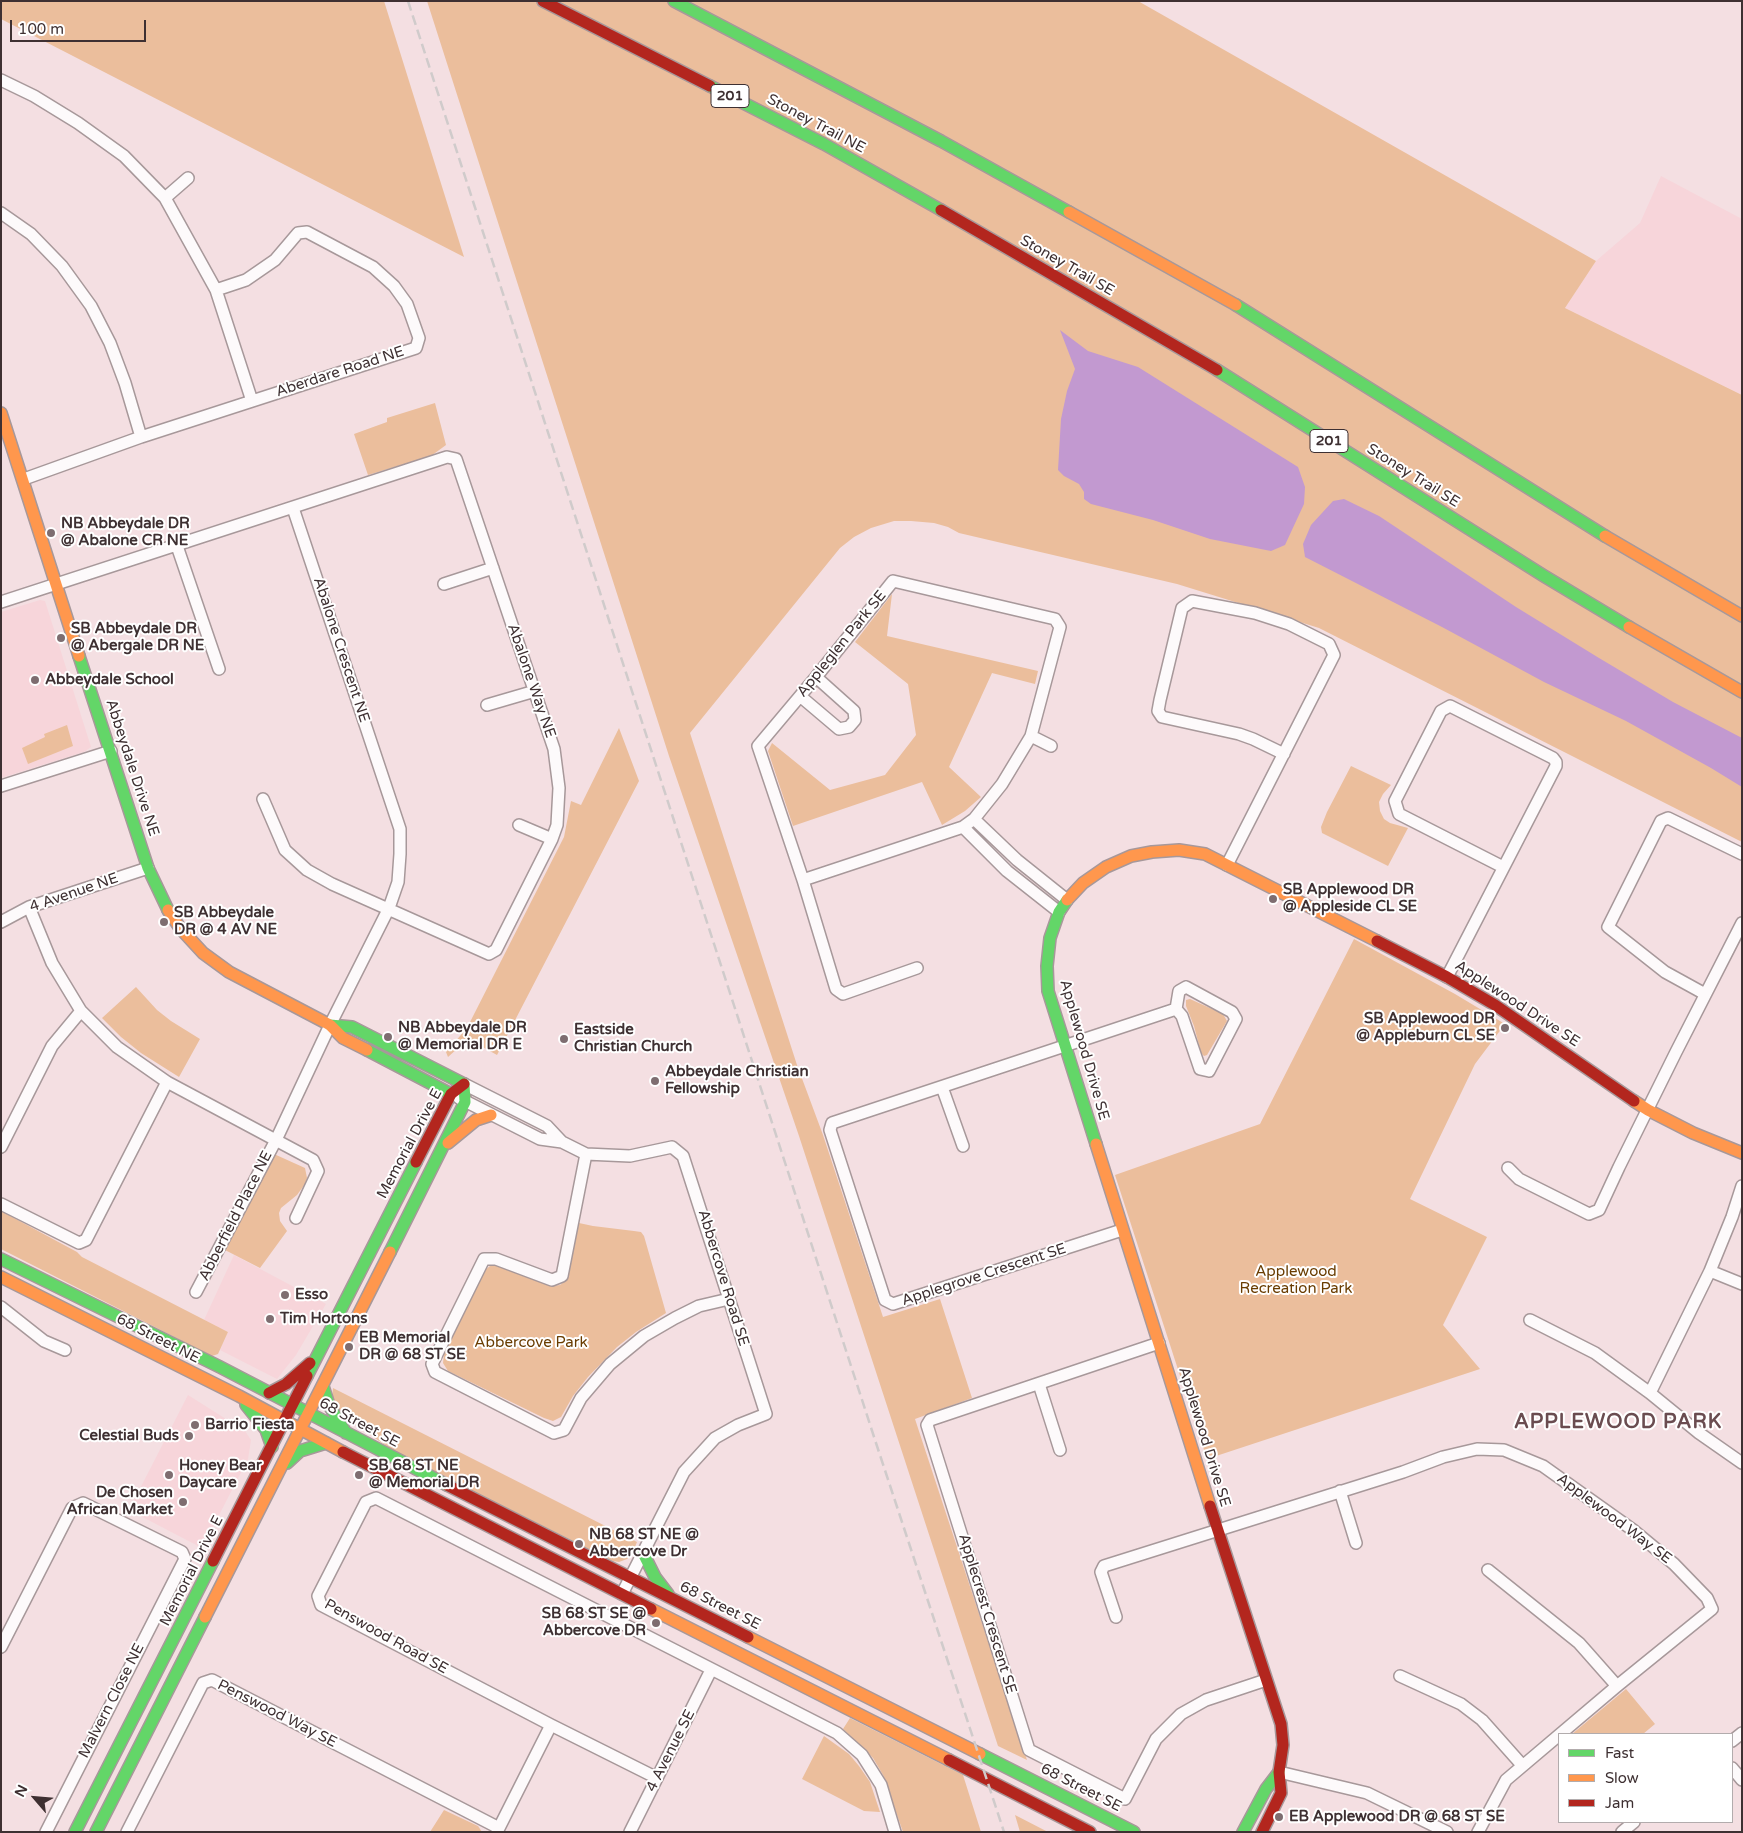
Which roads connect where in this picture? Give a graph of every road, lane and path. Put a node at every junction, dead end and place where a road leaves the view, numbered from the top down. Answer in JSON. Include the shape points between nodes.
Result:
{"nodes":[{"id":1,"x":543,"y":1,"type":"edge"},
{"id":2,"x":674,"y":1,"type":"edge"},
{"id":3,"x":1,"y":80,"type":"edge"},
{"id":4,"x":188,"y":178,"type":"dead end"},
{"id":5,"x":914,"y":194,"type":"joint"},
{"id":6,"x":165,"y":198,"type":"junction"},
{"id":7,"x":1,"y":213,"type":"edge"},
{"id":8,"x":216,"y":290,"type":"junction"},
{"id":9,"x":252,"y":401,"type":"junction"},
{"id":10,"x":1,"y":413,"type":"edge"},
{"id":11,"x":141,"y":437,"type":"junction"},
{"id":12,"x":24,"y":479,"type":"junction"},
{"id":13,"x":293,"y":508,"type":"junction"},
{"id":14,"x":177,"y":546,"type":"junction"},
{"id":15,"x":493,"y":568,"type":"junction"},
{"id":16,"x":56,"y":584,"type":"junction"},
{"id":17,"x":444,"y":584,"type":"dead end"},
{"id":18,"x":1,"y":602,"type":"edge"},
{"id":19,"x":1742,"y":616,"type":"edge"},
{"id":20,"x":219,"y":669,"type":"dead end"},
{"id":21,"x":816,"y":677,"type":"junction"},
{"id":22,"x":535,"y":691,"type":"junction"},
{"id":23,"x":1742,"y":692,"type":"edge"},
{"id":24,"x":800,"y":696,"type":"junction"},
{"id":25,"x":487,"y":705,"type":"dead end"},
{"id":26,"x":1031,"y":736,"type":"junction"},
{"id":27,"x":1051,"y":746,"type":"dead end"},
{"id":28,"x":111,"y":751,"type":"junction"},
{"id":29,"x":1284,"y":754,"type":"junction"},
{"id":30,"x":1,"y":786,"type":"edge"},
{"id":31,"x":263,"y":799,"type":"dead end"},
{"id":32,"x":974,"y":819,"type":"junction"},
{"id":33,"x":519,"y":825,"type":"dead end"},
{"id":34,"x":963,"y":827,"type":"junction"},
{"id":35,"x":552,"y":839,"type":"junction"},
{"id":36,"x":1742,"y":854,"type":"edge"},
{"id":37,"x":1017,"y":860,"type":"junction"},
{"id":38,"x":1227,"y":865,"type":"junction"},
{"id":39,"x":1503,"y":867,"type":"junction"},
{"id":40,"x":148,"y":868,"type":"junction"},
{"id":41,"x":1007,"y":871,"type":"junction"},
{"id":42,"x":803,"y":880,"type":"junction"},
{"id":43,"x":1067,"y":900,"type":"junction"},
{"id":44,"x":29,"y":908,"type":"junction"},
{"id":45,"x":389,"y":908,"type":"junction"},
{"id":46,"x":1059,"y":912,"type":"junction"},
{"id":47,"x":1,"y":922,"type":"edge"},
{"id":48,"x":1742,"y":923,"type":"edge"},
{"id":49,"x":917,"y":968,"type":"dead end"},
{"id":50,"x":1447,"y":977,"type":"junction"},
{"id":51,"x":1705,"y":994,"type":"junction"},
{"id":52,"x":1176,"y":1009,"type":"junction"},
{"id":53,"x":81,"y":1011,"type":"junction"},
{"id":54,"x":330,"y":1025,"type":"junction"},
{"id":55,"x":1065,"y":1047,"type":"junction"},
{"id":56,"x":167,"y":1082,"type":"junction"},
{"id":57,"x":464,"y":1084,"type":"junction"},
{"id":58,"x":942,"y":1087,"type":"junction"},
{"id":59,"x":451,"y":1094,"type":"junction"},
{"id":60,"x":465,"y":1102,"type":"junction"},
{"id":61,"x":1648,"y":1110,"type":"junction"},
{"id":62,"x":491,"y":1116,"type":"junction"},
{"id":63,"x":276,"y":1140,"type":"junction"},
{"id":64,"x":562,"y":1142,"type":"junction"},
{"id":65,"x":963,"y":1146,"type":"dead end"},
{"id":66,"x":1,"y":1147,"type":"edge"},
{"id":67,"x":442,"y":1149,"type":"junction"},
{"id":68,"x":1742,"y":1153,"type":"edge"},
{"id":69,"x":586,"y":1154,"type":"junction"},
{"id":70,"x":1508,"y":1168,"type":"dead end"},
{"id":71,"x":1742,"y":1186,"type":"edge"},
{"id":72,"x":1,"y":1204,"type":"edge"},
{"id":73,"x":296,"y":1218,"type":"dead end"},
{"id":74,"x":1122,"y":1230,"type":"junction"},
{"id":75,"x":1,"y":1259,"type":"edge"},
{"id":76,"x":1710,"y":1272,"type":"junction"},
{"id":77,"x":1,"y":1277,"type":"edge"},
{"id":78,"x":1742,"y":1284,"type":"edge"},
{"id":79,"x":196,"y":1292,"type":"dead end"},
{"id":80,"x":729,"y":1299,"type":"junction"},
{"id":81,"x":1,"y":1307,"type":"edge"},
{"id":82,"x":1530,"y":1320,"type":"dead end"},
{"id":83,"x":1159,"y":1343,"type":"junction"},
{"id":84,"x":65,"y":1350,"type":"dead end"},
{"id":85,"x":317,"y":1357,"type":"junction"},
{"id":86,"x":1039,"y":1384,"type":"junction"},
{"id":87,"x":323,"y":1386,"type":"junction"},
{"id":88,"x":270,"y":1393,"type":"junction"},
{"id":89,"x":1650,"y":1393,"type":"junction"},
{"id":90,"x":239,"y":1396,"type":"junction"},
{"id":91,"x":293,"y":1405,"type":"junction"},
{"id":92,"x":309,"y":1414,"type":"junction"},
{"id":93,"x":285,"y":1421,"type":"junction"},
{"id":94,"x":301,"y":1429,"type":"junction"},
{"id":95,"x":346,"y":1433,"type":"junction"},
{"id":96,"x":326,"y":1442,"type":"junction"},
{"id":97,"x":272,"y":1447,"type":"junction"},
{"id":98,"x":1060,"y":1450,"type":"dead end"},
{"id":99,"x":1742,"y":1463,"type":"edge"},
{"id":100,"x":280,"y":1469,"type":"junction"},
{"id":101,"x":1340,"y":1491,"type":"junction"},
{"id":102,"x":1217,"y":1530,"type":"junction"},
{"id":103,"x":1356,"y":1543,"type":"dead end"},
{"id":104,"x":643,"y":1553,"type":"junction"},
{"id":105,"x":1488,"y":1570,"type":"dead end"},
{"id":106,"x":630,"y":1577,"type":"junction"},
{"id":107,"x":622,"y":1594,"type":"junction"},
{"id":108,"x":670,"y":1598,"type":"junction"},
{"id":109,"x":1116,"y":1617,"type":"dead end"},
{"id":110,"x":1,"y":1647,"type":"edge"},
{"id":111,"x":712,"y":1670,"type":"junction"},
{"id":112,"x":1400,"y":1676,"type":"dead end"},
{"id":113,"x":1266,"y":1680,"type":"junction"},
{"id":114,"x":1617,"y":1686,"type":"junction"},
{"id":115,"x":552,"y":1725,"type":"junction"},
{"id":116,"x":1560,"y":1733,"type":"edge"},
{"id":117,"x":1558,"y":1735,"type":"edge"},
{"id":118,"x":1522,"y":1765,"type":"junction"},
{"id":119,"x":1733,"y":1769,"type":"edge"},
{"id":120,"x":1279,"y":1772,"type":"junction"},
{"id":121,"x":657,"y":1778,"type":"junction"},
{"id":122,"x":1742,"y":1780,"type":"edge"},
{"id":123,"x":1633,"y":1823,"type":"edge"},
{"id":124,"x":498,"y":1830,"type":"edge"},
{"id":125,"x":46,"y":1832,"type":"edge"},
{"id":126,"x":75,"y":1832,"type":"edge"},
{"id":127,"x":96,"y":1832,"type":"edge"},
{"id":128,"x":127,"y":1832,"type":"edge"},
{"id":129,"x":630,"y":1832,"type":"edge"},
{"id":130,"x":895,"y":1832,"type":"edge"},
{"id":131,"x":1090,"y":1832,"type":"edge"},
{"id":132,"x":1134,"y":1832,"type":"edge"},
{"id":133,"x":1244,"y":1832,"type":"edge"},
{"id":134,"x":1262,"y":1832,"type":"edge"},
{"id":135,"x":1447,"y":1832,"type":"edge"},
{"id":136,"x":1478,"y":1832,"type":"edge"},
{"id":137,"x":1622,"y":1832,"type":"edge"}],
"edges":[{"from":1,"to":5,"type":"main road","name":"Stoney Trail NE","number":"201","via":[[824,144]]},
{"from":2,"to":19,"type":"main road","via":[[941,141],[1241,308],[1576,519]]},
{"from":3,"to":6,"type":"street","via":[[86,128],[124,156]]},
{"from":4,"to":6,"type":"street"},
{"from":5,"to":23,"type":"main road","name":"Stoney Trail SE","number":"201","via":[[1213,368],[1544,576]]},
{"from":6,"to":8,"type":"street"},
{"from":7,"to":11,"type":"street","via":[[31,234],[62,266],[91,306],[110,343]]},
{"from":8,"to":9,"type":"street"},
{"from":8,"to":9,"type":"street","name":"Aberdare Road NE","via":[[246,280],[275,260],[298,233],[307,232],[373,266],[407,304],[419,338],[416,348]]},
{"from":9,"to":11,"type":"street","name":"Aberdare Road NE"},
{"from":10,"to":12,"type":"main road","name":"Abbeydale Drive NE"},
{"from":11,"to":12,"type":"street","name":"Aberdare Road NE"},
{"from":12,"to":16,"type":"main road","name":"Abbeydale Drive NE"},
{"from":13,"to":14,"type":"street"},
{"from":13,"to":15,"type":"street","name":"Abalone Way NE","via":[[447,457],[456,459]]},
{"from":13,"to":45,"type":"street","name":"Abalone Crescent NE","via":[[400,829],[398,882]]},
{"from":14,"to":16,"type":"street"},
{"from":14,"to":20,"type":"street"},
{"from":15,"to":17,"type":"street"},
{"from":15,"to":22,"type":"street","name":"Abalone Way NE"},
{"from":16,"to":18,"type":"street"},
{"from":16,"to":28,"type":"main road","name":"Abbeydale Drive NE"},
{"from":21,"to":24,"type":"street","name":"Appleglen Park SE"},
{"from":21,"to":24,"type":"street","via":[[854,710],[855,720],[849,727],[839,729]]},
{"from":21,"to":26,"type":"street","name":"Appleglen Park SE","via":[[893,581],[1055,619],[1060,627]]},
{"from":22,"to":25,"type":"street"},
{"from":22,"to":35,"type":"street","name":"Abalone Way NE","via":[[554,749],[559,788],[557,825]]},
{"from":24,"to":42,"type":"street","name":"Appleglen Park SE","via":[[758,746]]},
{"from":26,"to":27,"type":"street"},
{"from":26,"to":32,"type":"street","name":"Appleglen Park SE","via":[[1002,784]]},
{"from":28,"to":30,"type":"street"},
{"from":28,"to":40,"type":"main road","name":"Abbeydale Drive NE"},
{"from":29,"to":29,"type":"street","via":[[1334,655],[1329,644],[1289,624],[1255,613],[1192,601],[1182,608],[1158,711],[1162,717],[1239,734]]},
{"from":29,"to":38,"type":"street"},
{"from":31,"to":45,"type":"street","via":[[285,850],[307,870]]},
{"from":32,"to":34,"type":"street","name":"Appleglen Park SE"},
{"from":32,"to":37,"type":"street"},
{"from":33,"to":35,"type":"street"},
{"from":34,"to":41,"type":"street"},
{"from":34,"to":42,"type":"street","name":"Appleglen Park SE"},
{"from":35,"to":45,"type":"street","name":"Abalone Way NE","via":[[496,950],[489,954]]},
{"from":36,"to":51,"type":"street","via":[[1668,818],[1661,820],[1608,927],[1665,972]]},
{"from":37,"to":41,"type":"street"},
{"from":37,"to":43,"type":"street"},
{"from":38,"to":43,"type":"main road","name":"Applewood Drive SE","via":[[1205,854],[1179,850],[1132,856],[1106,867],[1083,883]]},
{"from":38,"to":50,"type":"main road","name":"Applewood Drive SE"},
{"from":39,"to":39,"type":"street","via":[[1556,762],[1450,706],[1441,711],[1395,801],[1399,814]]},
{"from":39,"to":50,"type":"street"},
{"from":40,"to":44,"type":"street","name":"4 Avenue NE"},
{"from":40,"to":54,"type":"main road","name":"Abbeydale Drive NE","via":[[165,905],[180,928],[203,953],[229,972]]},
{"from":41,"to":46,"type":"street"},
{"from":42,"to":49,"type":"street","via":[[836,989],[843,994]]},
{"from":43,"to":46,"type":"main road","name":"Applewood Drive SE"},
{"from":44,"to":47,"type":"street","name":"4 Avenue NE"},
{"from":44,"to":53,"type":"street","via":[[52,963]]},
{"from":45,"to":54,"type":"street","name":"Abalone Crescent NE"},
{"from":46,"to":55,"type":"main road","name":"Applewood Drive SE","via":[[1050,938],[1048,991]]},
{"from":48,"to":51,"type":"street"},
{"from":50,"to":61,"type":"main road","name":"Applewood Drive SE","via":[[1496,1005]]},
{"from":51,"to":61,"type":"street"},
{"from":52,"to":52,"type":"street","via":[[1179,991],[1186,988],[1232,1012],[1236,1018],[1209,1071],[1200,1069],[1182,1016]]},
{"from":52,"to":55,"type":"street","name":"Applegrove Crescent SE"},
{"from":53,"to":56,"type":"street","via":[[116,1047]]},
{"from":53,"to":66,"type":"street","via":[[52,1046]]},
{"from":54,"to":57,"type":"main road","name":"Abbeydale Drive NE","via":[[352,1027]]},
{"from":54,"to":59,"type":"main road","name":"Abbeydale Drive NE","via":[[343,1038]]},
{"from":54,"to":63,"type":"street","name":"Abberfield Place NE"},
{"from":55,"to":58,"type":"street","name":"Applegrove Crescent SE"},
{"from":55,"to":74,"type":"main road","name":"Applewood Drive SE"},
{"from":56,"to":63,"type":"street"},
{"from":56,"to":72,"type":"street","via":[[86,1240],[79,1243]]},
{"from":57,"to":59,"type":"main road","name":"Memorial Drive E"},
{"from":57,"to":60,"type":"main road","name":"Memorial Drive E"},
{"from":57,"to":64,"type":"street","via":[[547,1126]]},
{"from":58,"to":65,"type":"street"},
{"from":58,"to":74,"type":"street","name":"Applegrove Crescent SE","via":[[832,1123],[830,1130],[885,1300],[893,1304]]},
{"from":59,"to":60,"type":"street"},
{"from":59,"to":85,"type":"main road","name":"Memorial Drive E"},
{"from":60,"to":62,"type":"street"},
{"from":60,"to":67,"type":"main road","name":"Memorial Drive E"},
{"from":61,"to":68,"type":"main road","name":"Applewood Drive SE"},
{"from":61,"to":70,"type":"street","via":[[1599,1210],[1589,1214],[1519,1180]]},
{"from":62,"to":64,"type":"street","via":[[540,1139]]},
{"from":62,"to":67,"type":"main road","via":[[476,1120],[459,1131]]},
{"from":63,"to":73,"type":"street","via":[[313,1160],[318,1171]]},
{"from":63,"to":79,"type":"street","name":"Abberfield Place NE"},
{"from":64,"to":69,"type":"street"},
{"from":67,"to":87,"type":"main road","name":"Memorial Drive E"},
{"from":69,"to":80,"type":"street","name":"Abbercove Road SE","via":[[630,1156],[672,1147],[683,1156]]},
{"from":69,"to":80,"type":"street","via":[[562,1276],[552,1280],[496,1259],[484,1259],[432,1364],[435,1372],[554,1432],[564,1430],[581,1398],[644,1336],[699,1306]]},
{"from":71,"to":76,"type":"street"},
{"from":74,"to":83,"type":"main road","name":"Applewood Drive SE"},
{"from":75,"to":88,"type":"main road","name":"68 Street NE"},
{"from":76,"to":78,"type":"street"},
{"from":76,"to":89,"type":"street"},
{"from":77,"to":90,"type":"main road","name":"68 Street NE"},
{"from":80,"to":104,"type":"street","name":"Abbercove Road SE","via":[[766,1414],[738,1425],[702,1451],[684,1472]]},
{"from":81,"to":84,"type":"street","via":[[44,1341]]},
{"from":82,"to":89,"type":"street","via":[[1595,1353]]},
{"from":83,"to":86,"type":"street","name":"Applecrest Crescent SE"},
{"from":83,"to":102,"type":"main road","name":"Applewood Drive SE"},
{"from":85,"to":88,"type":"main road","via":[[286,1384]]},
{"from":85,"to":91,"type":"main road","name":"Memorial Drive E"},
{"from":86,"to":98,"type":"street"},
{"from":86,"to":113,"type":"street","name":"Applecrest Crescent SE","via":[[930,1420],[927,1425],[1029,1750],[1125,1799],[1156,1739],[1180,1714],[1206,1700]]},
{"from":87,"to":92,"type":"main road","name":"Memorial Drive E"},
{"from":87,"to":95,"type":"main road","via":[[328,1405]]},
{"from":88,"to":91,"type":"main road","name":"68 Street NE"},
{"from":89,"to":99,"type":"street"},
{"from":90,"to":93,"type":"main road","name":"68 Street NE"},
{"from":90,"to":97,"type":"main road","via":[[266,1430]]},
{"from":91,"to":92,"type":"main road","name":"68 Street SE"},
{"from":91,"to":93,"type":"main road","name":"Memorial Drive E"},
{"from":92,"to":94,"type":"main road","name":"Memorial Drive E"},
{"from":92,"to":95,"type":"main road","name":"68 Street SE"},
{"from":93,"to":94,"type":"main road","name":"68 Street NE"},
{"from":93,"to":97,"type":"main road","name":"Memorial Drive E"},
{"from":94,"to":96,"type":"main road"},
{"from":94,"to":100,"type":"main road","name":"Memorial Drive E"},
{"from":95,"to":106,"type":"main road","name":"68 Street SE"},
{"from":96,"to":100,"type":"main road","via":[[300,1450]]},
{"from":96,"to":107,"type":"main road"},
{"from":97,"to":126,"type":"main road","name":"Memorial Drive E"},
{"from":100,"to":127,"type":"main road","name":"Memorial Drive E"},
{"from":101,"to":102,"type":"street","name":"Applewood Way SE"},
{"from":101,"to":103,"type":"street"},
{"from":101,"to":114,"type":"street","name":"Applewood Way SE","via":[[1477,1449],[1504,1450],[1543,1466],[1558,1476],[1667,1558],[1707,1598],[1712,1609]]},
{"from":102,"to":109,"type":"street","name":"Applewood Way SE","via":[[1104,1566],[1101,1572]]},
{"from":102,"to":113,"type":"main road","name":"Applewood Drive SE"},
{"from":104,"to":106,"type":"street"},
{"from":104,"to":108,"type":"main road"},
{"from":105,"to":114,"type":"street","via":[[1579,1643]]},
{"from":106,"to":107,"type":"street"},
{"from":106,"to":108,"type":"main road","name":"68 Street SE"},
{"from":107,"to":131,"type":"main road"},
{"from":108,"to":132,"type":"main road","name":"68 Street SE"},
{"from":110,"to":125,"type":"street","name":"Malvern Close NE","via":[[72,1508],[83,1503],[182,1552],[185,1558]]},
{"from":111,"to":115,"type":"street","name":"Penswood Road SE","via":[[376,1498],[366,1502],[318,1596],[321,1605]]},
{"from":111,"to":121,"type":"street","name":"4 Avenue SE"},
{"from":111,"to":130,"type":"street","name":"Penswood Road SE","via":[[837,1733],[856,1749],[881,1785]]},
{"from":112,"to":118,"type":"street","via":[[1462,1704],[1482,1720]]},
{"from":113,"to":120,"type":"main road","name":"Applewood Drive SE","via":[[1281,1724],[1283,1745]]},
{"from":114,"to":116,"type":"street","name":"Applewood Way SE"},
{"from":115,"to":121,"type":"street","name":"Penswood Road SE"},
{"from":115,"to":124,"type":"street"},
{"from":117,"to":118,"type":"street","name":"Applewood Way SE"},
{"from":118,"to":136,"type":"street","name":"Applewood Way SE","via":[[1506,1780]]},
{"from":119,"to":122,"type":"street"},
{"from":120,"to":133,"type":"main road","name":"Applewood Drive SE","via":[[1266,1789]]},
{"from":120,"to":134,"type":"main road","name":"Applewood Drive SE","via":[[1281,1793]]},
{"from":120,"to":135,"type":"street","via":[[1367,1794]]},
{"from":121,"to":129,"type":"street","name":"4 Avenue SE"},
{"from":123,"to":137,"type":"street"},
{"from":124,"to":128,"type":"street","name":"Penswood Way SE","via":[[212,1680],[203,1684]]}]}
